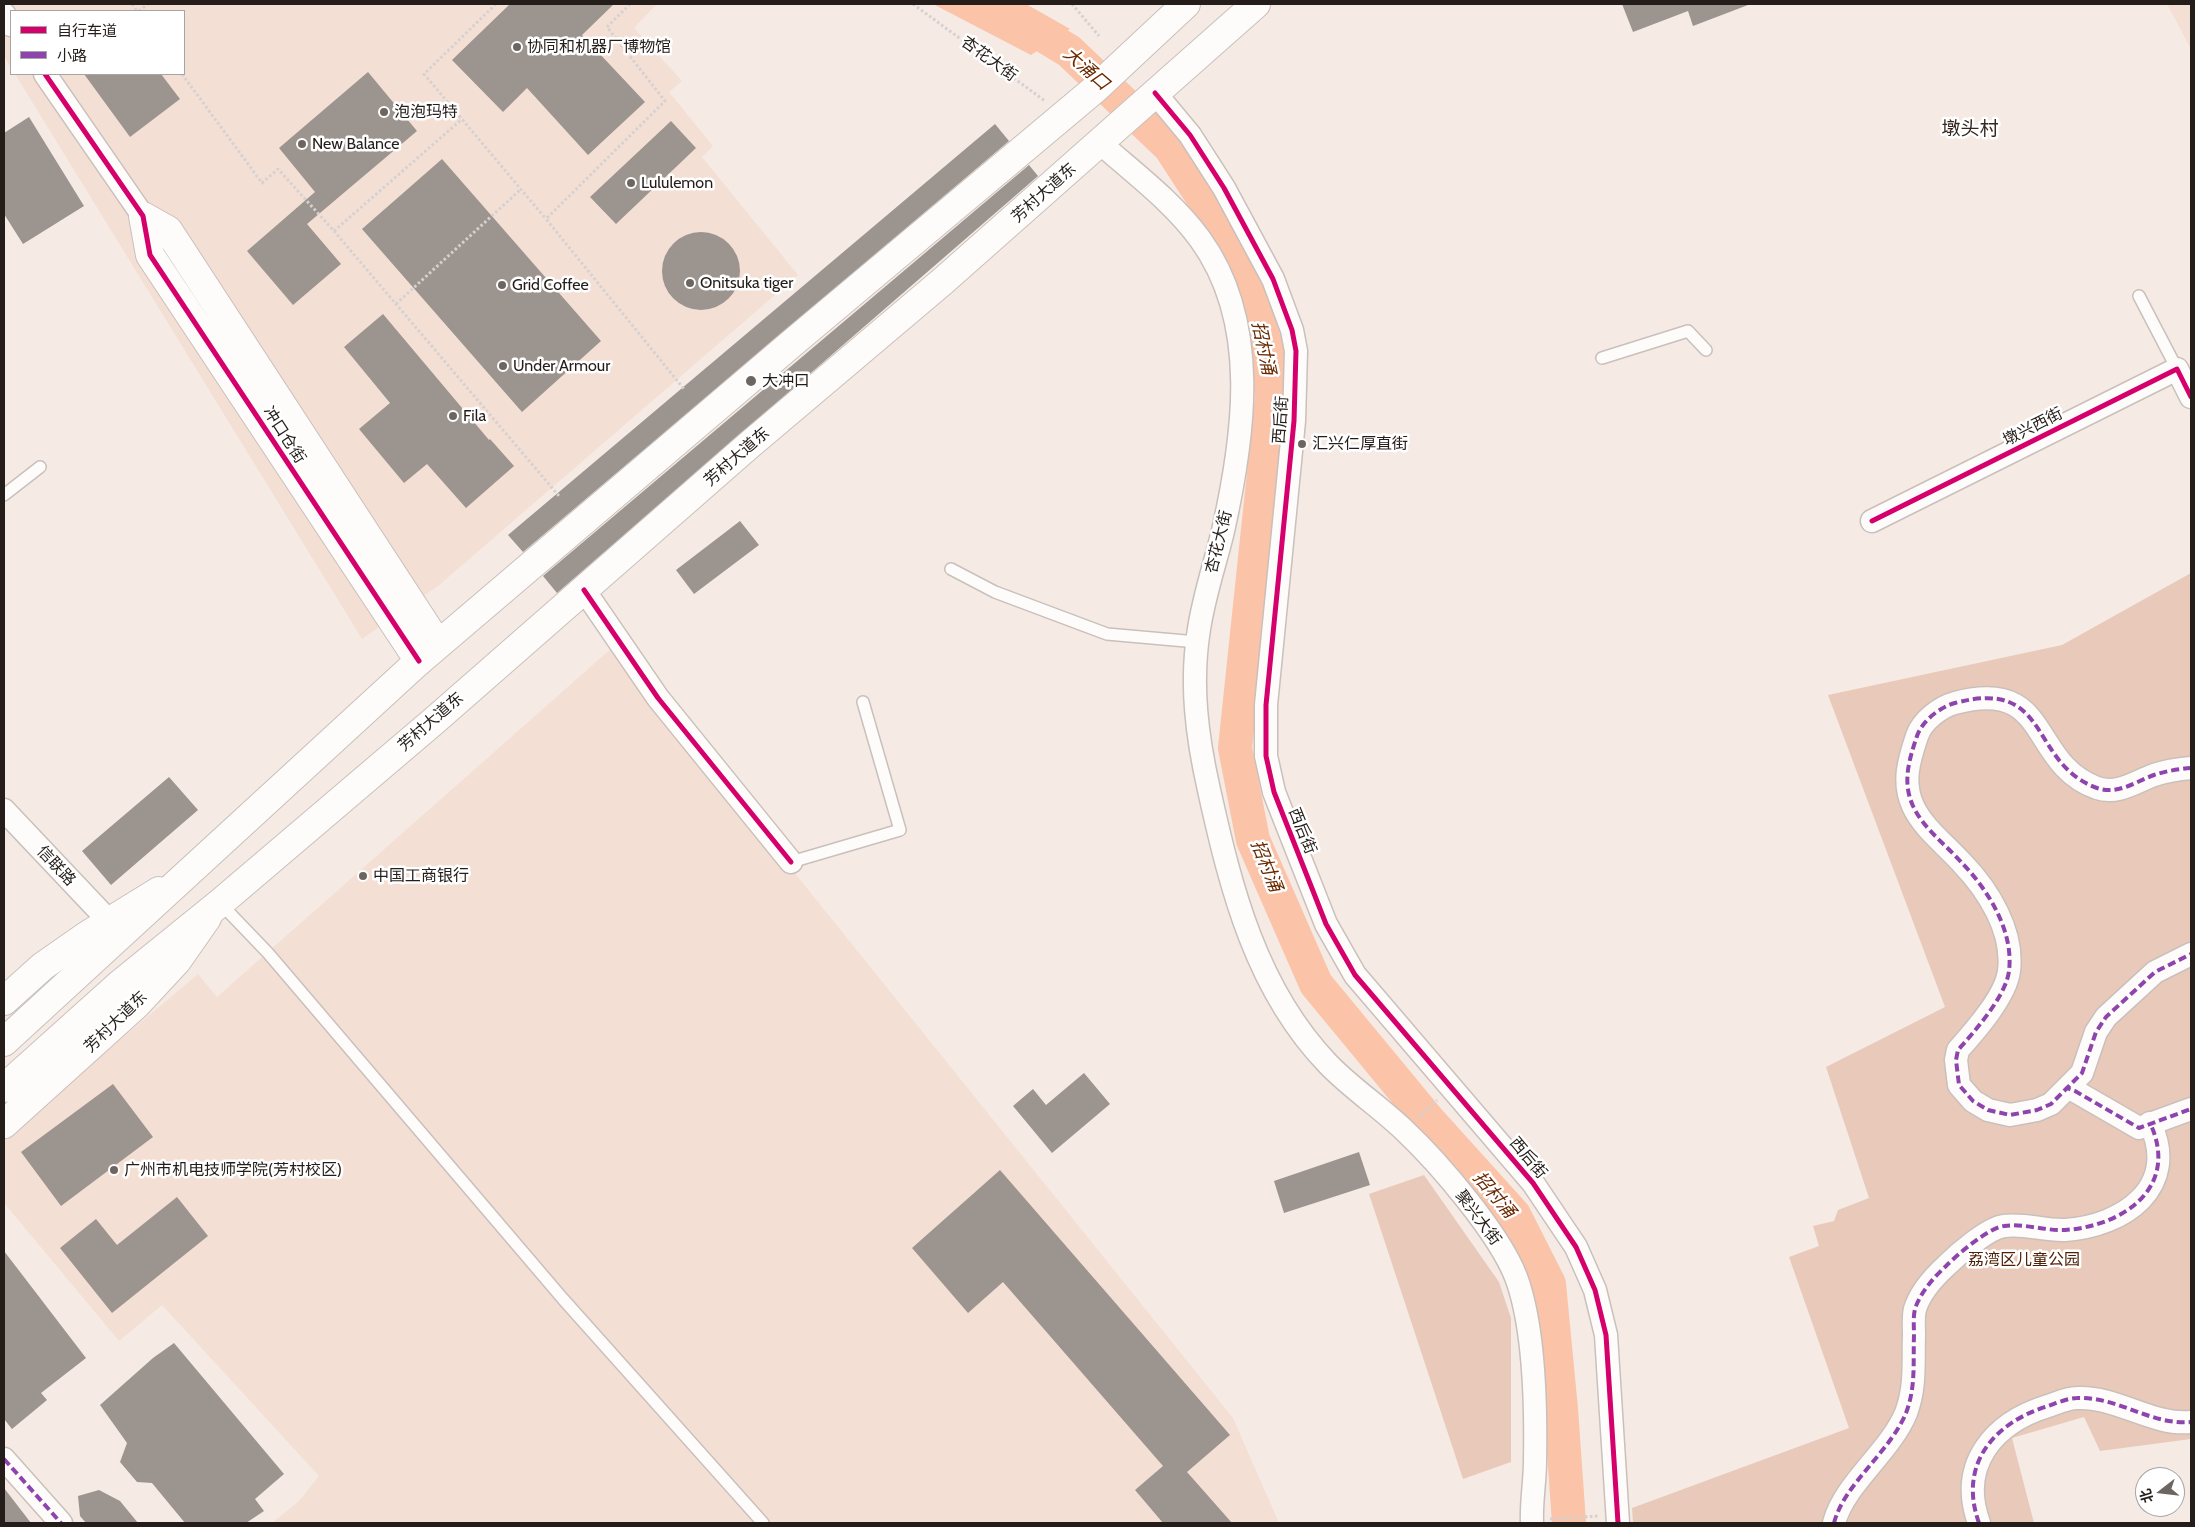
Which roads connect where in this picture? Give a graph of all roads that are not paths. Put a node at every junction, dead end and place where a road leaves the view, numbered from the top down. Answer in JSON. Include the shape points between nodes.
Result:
{"nodes":[{"id":1,"x":1186,"y":4,"type":"edge"},
{"id":2,"x":1256,"y":4,"type":"edge"},
{"id":3,"x":46,"y":75,"type":"edge"},
{"id":4,"x":1141,"y":106,"type":"junction"},
{"id":5,"x":1100,"y":143,"type":"junction"},
{"id":6,"x":143,"y":216,"type":"joint"},
{"id":7,"x":2139,"y":296,"type":"dead end"},
{"id":8,"x":1706,"y":350,"type":"dead end"},
{"id":9,"x":1602,"y":358,"type":"dead end"},
{"id":10,"x":2177,"y":369,"type":"junction"},
{"id":11,"x":2191,"y":397,"type":"edge"},
{"id":12,"x":40,"y":467,"type":"dead end"},
{"id":13,"x":4,"y":495,"type":"edge"},
{"id":14,"x":1872,"y":521,"type":"dead end"},
{"id":15,"x":952,"y":569,"type":"dead end"},
{"id":16,"x":584,"y":590,"type":"junction"},
{"id":17,"x":1197,"y":642,"type":"junction"},
{"id":18,"x":428,"y":653,"type":"junction"},
{"id":19,"x":863,"y":702,"type":"dead end"},
{"id":20,"x":2191,"y":768,"type":"edge"},
{"id":21,"x":4,"y":810,"type":"edge"},
{"id":22,"x":791,"y":862,"type":"joint"},
{"id":23,"x":186,"y":874,"type":"junction"},
{"id":24,"x":217,"y":905,"type":"junction"},
{"id":25,"x":109,"y":922,"type":"junction"},
{"id":26,"x":2191,"y":954,"type":"edge"},
{"id":27,"x":1269,"y":981,"type":"joint"},
{"id":28,"x":4,"y":1002,"type":"edge"},
{"id":29,"x":4,"y":1042,"type":"edge"},
{"id":30,"x":4,"y":1088,"type":"edge"},
{"id":31,"x":2064,"y":1091,"type":"junction"},
{"id":32,"x":2191,"y":1109,"type":"edge"},
{"id":33,"x":4,"y":1124,"type":"edge"},
{"id":34,"x":2150,"y":1124,"type":"junction"},
{"id":35,"x":2191,"y":1422,"type":"edge"},
{"id":36,"x":4,"y":1459,"type":"edge"},
{"id":37,"x":1607,"y":1520,"type":"edge"},
{"id":38,"x":1540,"y":1521,"type":"edge"},
{"id":39,"x":61,"y":1523,"type":"edge"},
{"id":40,"x":763,"y":1523,"type":"edge"},
{"id":41,"x":1834,"y":1523,"type":"edge"},
{"id":42,"x":1979,"y":1523,"type":"edge"}],
"edges":[{"from":1,"to":18,"type":"main road","via":[[1105,80]]},
{"from":2,"to":4,"type":"main road","name":"芳村大道东"},
{"from":3,"to":6,"type":"street"},
{"from":4,"to":5,"type":"main road","name":"芳村大道东"},
{"from":4,"to":37,"type":"street","name":"西后街","via":[[1190,135],[1224,188],[1273,279],[1292,330],[1296,351],[1294,421],[1266,705],[1266,756],[1271,785],[1326,924],[1340,951],[1374,999],[1533,1183],[1576,1247],[1595,1290],[1606,1335]]},
{"from":5,"to":16,"type":"main road","name":"芳村大道东"},
{"from":5,"to":17,"type":"street","name":"杏花大街","via":[[1184,219],[1201,240],[1224,282],[1236,328],[1241,354],[1240,434],[1234,482]]},
{"from":6,"to":18,"type":"main road","name":"冲口仓街","via":[[168,230]]},
{"from":7,"to":10,"type":"lane"},
{"from":8,"to":9,"type":"lane","via":[[1688,331]]},
{"from":10,"to":11,"type":"street"},
{"from":10,"to":14,"type":"street","name":"墩兴西街"},
{"from":12,"to":13,"type":"lane"},
{"from":15,"to":17,"type":"lane","via":[[995,592],[1107,634]]},
{"from":16,"to":22,"type":"street","via":[[658,698]]},
{"from":16,"to":24,"type":"main road","name":"芳村大道东"},
{"from":17,"to":27,"type":"street","name":"杏花大街","via":[[1195,716],[1209,791],[1246,929]]},
{"from":18,"to":23,"type":"main road"},
{"from":19,"to":22,"type":"lane","via":[[900,830]]},
{"from":20,"to":31,"type":"street","via":[[2154,775],[2135,785],[2114,790],[2098,788],[2062,765],[2036,722],[2024,709],[1996,698],[1980,697],[1952,704],[1925,722],[1918,733],[1908,764],[1912,805],[1922,822],[1989,896],[2007,942],[2009,972],[1998,997],[1958,1050],[1959,1085],[1973,1101],[1988,1110],[2010,1115],[2051,1104]]},
{"from":21,"to":25,"type":"street","name":"信联路"},
{"from":23,"to":25,"type":"main road"},
{"from":23,"to":29,"type":"main road"},
{"from":24,"to":30,"type":"main road","name":"芳村大道东","via":[[120,984]]},
{"from":24,"to":33,"type":"main road","name":"芳村大道东","via":[[177,961],[137,1004]]},
{"from":24,"to":40,"type":"lane","via":[[268,953],[563,1299]]},
{"from":25,"to":28,"type":"main road","via":[[43,966]]},
{"from":26,"to":31,"type":"street","via":[[2154,972],[2106,1017],[2096,1032],[2082,1073]]},
{"from":27,"to":38,"type":"street","name":"聚兴大街","via":[[1287,1011],[1329,1065],[1406,1131],[1445,1175],[1502,1250],[1515,1275],[1525,1308],[1533,1378]]},
{"from":31,"to":34,"type":"street","via":[[2068,1088],[2139,1128]]},
{"from":32,"to":34,"type":"street"},
{"from":34,"to":41,"type":"street","via":[[2157,1138],[2160,1158],[2157,1175],[2140,1200],[2125,1212],[2065,1230],[2003,1226],[1962,1251],[1927,1286],[1915,1310],[1914,1384],[1906,1414],[1889,1442],[1847,1496]]},
{"from":35,"to":42,"type":"street","via":[[2165,1421],[2121,1404],[2077,1398],[2033,1411],[2001,1430],[1976,1464],[1972,1486]]},
{"from":36,"to":39,"type":"street"}]}
